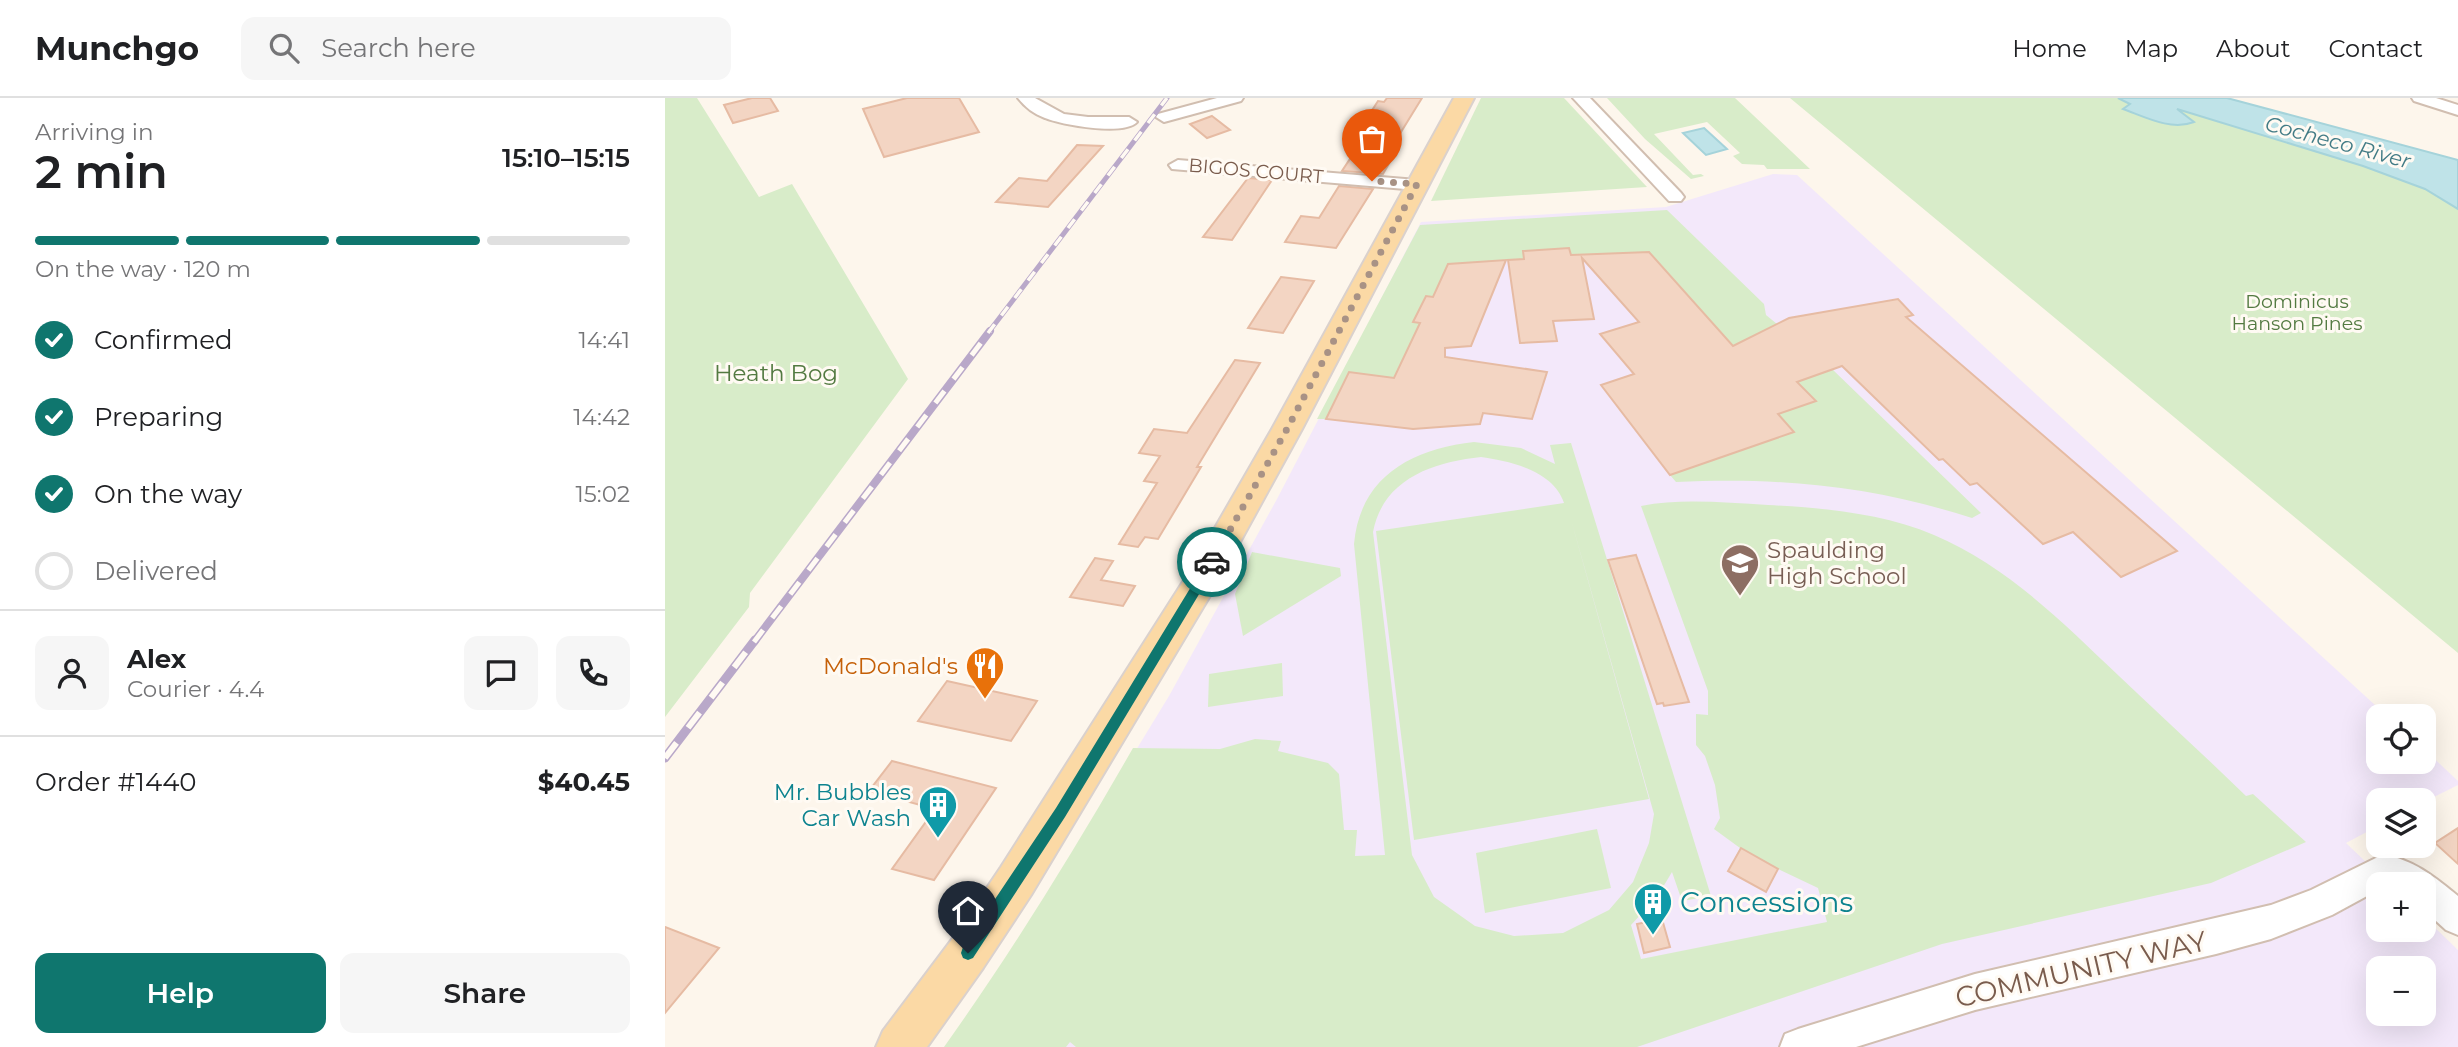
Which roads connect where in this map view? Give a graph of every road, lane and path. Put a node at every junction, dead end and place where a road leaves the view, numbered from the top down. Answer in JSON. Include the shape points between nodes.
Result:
{"nodes":[{"id":1,"x":1026,"y":98,"type":"edge"},
{"id":2,"x":1235,"y":98,"type":"edge"},
{"id":3,"x":1464,"y":98,"type":"edge"},
{"id":4,"x":1581,"y":98,"type":"edge"},
{"id":5,"x":2420,"y":98,"type":"edge"},
{"id":6,"x":2458,"y":110,"type":"edge"},
{"id":7,"x":1164,"y":117,"type":"dead end"},
{"id":8,"x":1129,"y":122,"type":"dead end"},
{"id":9,"x":1178,"y":165,"type":"dead end"},
{"id":10,"x":1417,"y":184,"type":"junction"},
{"id":11,"x":1675,"y":197,"type":"dead end"},
{"id":12,"x":2366,"y":878,"type":"edge"},
{"id":13,"x":2360,"y":880,"type":"joint"},
{"id":14,"x":2436,"y":899,"type":"edge"},
{"id":15,"x":2458,"y":918,"type":"edge"},
{"id":16,"x":899,"y":1047,"type":"edge"},
{"id":17,"x":1798,"y":1047,"type":"edge"}],
"edges":[{"from":1,"to":8,"type":"street","via":[[1054,116]]},
{"from":2,"to":7,"type":"street"},
{"from":3,"to":10,"type":"main road"},
{"from":4,"to":11,"type":"street"},
{"from":5,"to":6,"type":"street"},
{"from":9,"to":10,"type":"street","name":"BIGOS COURT"},
{"from":10,"to":16,"type":"main road","via":[[1199,585],[1016,881]]},
{"from":12,"to":13,"type":"street"},
{"from":13,"to":17,"type":"street","name":"COMMUNITY WAY","via":[[2321,903],[2271,922],[1975,992]]},
{"from":14,"to":15,"type":"street"}]}
